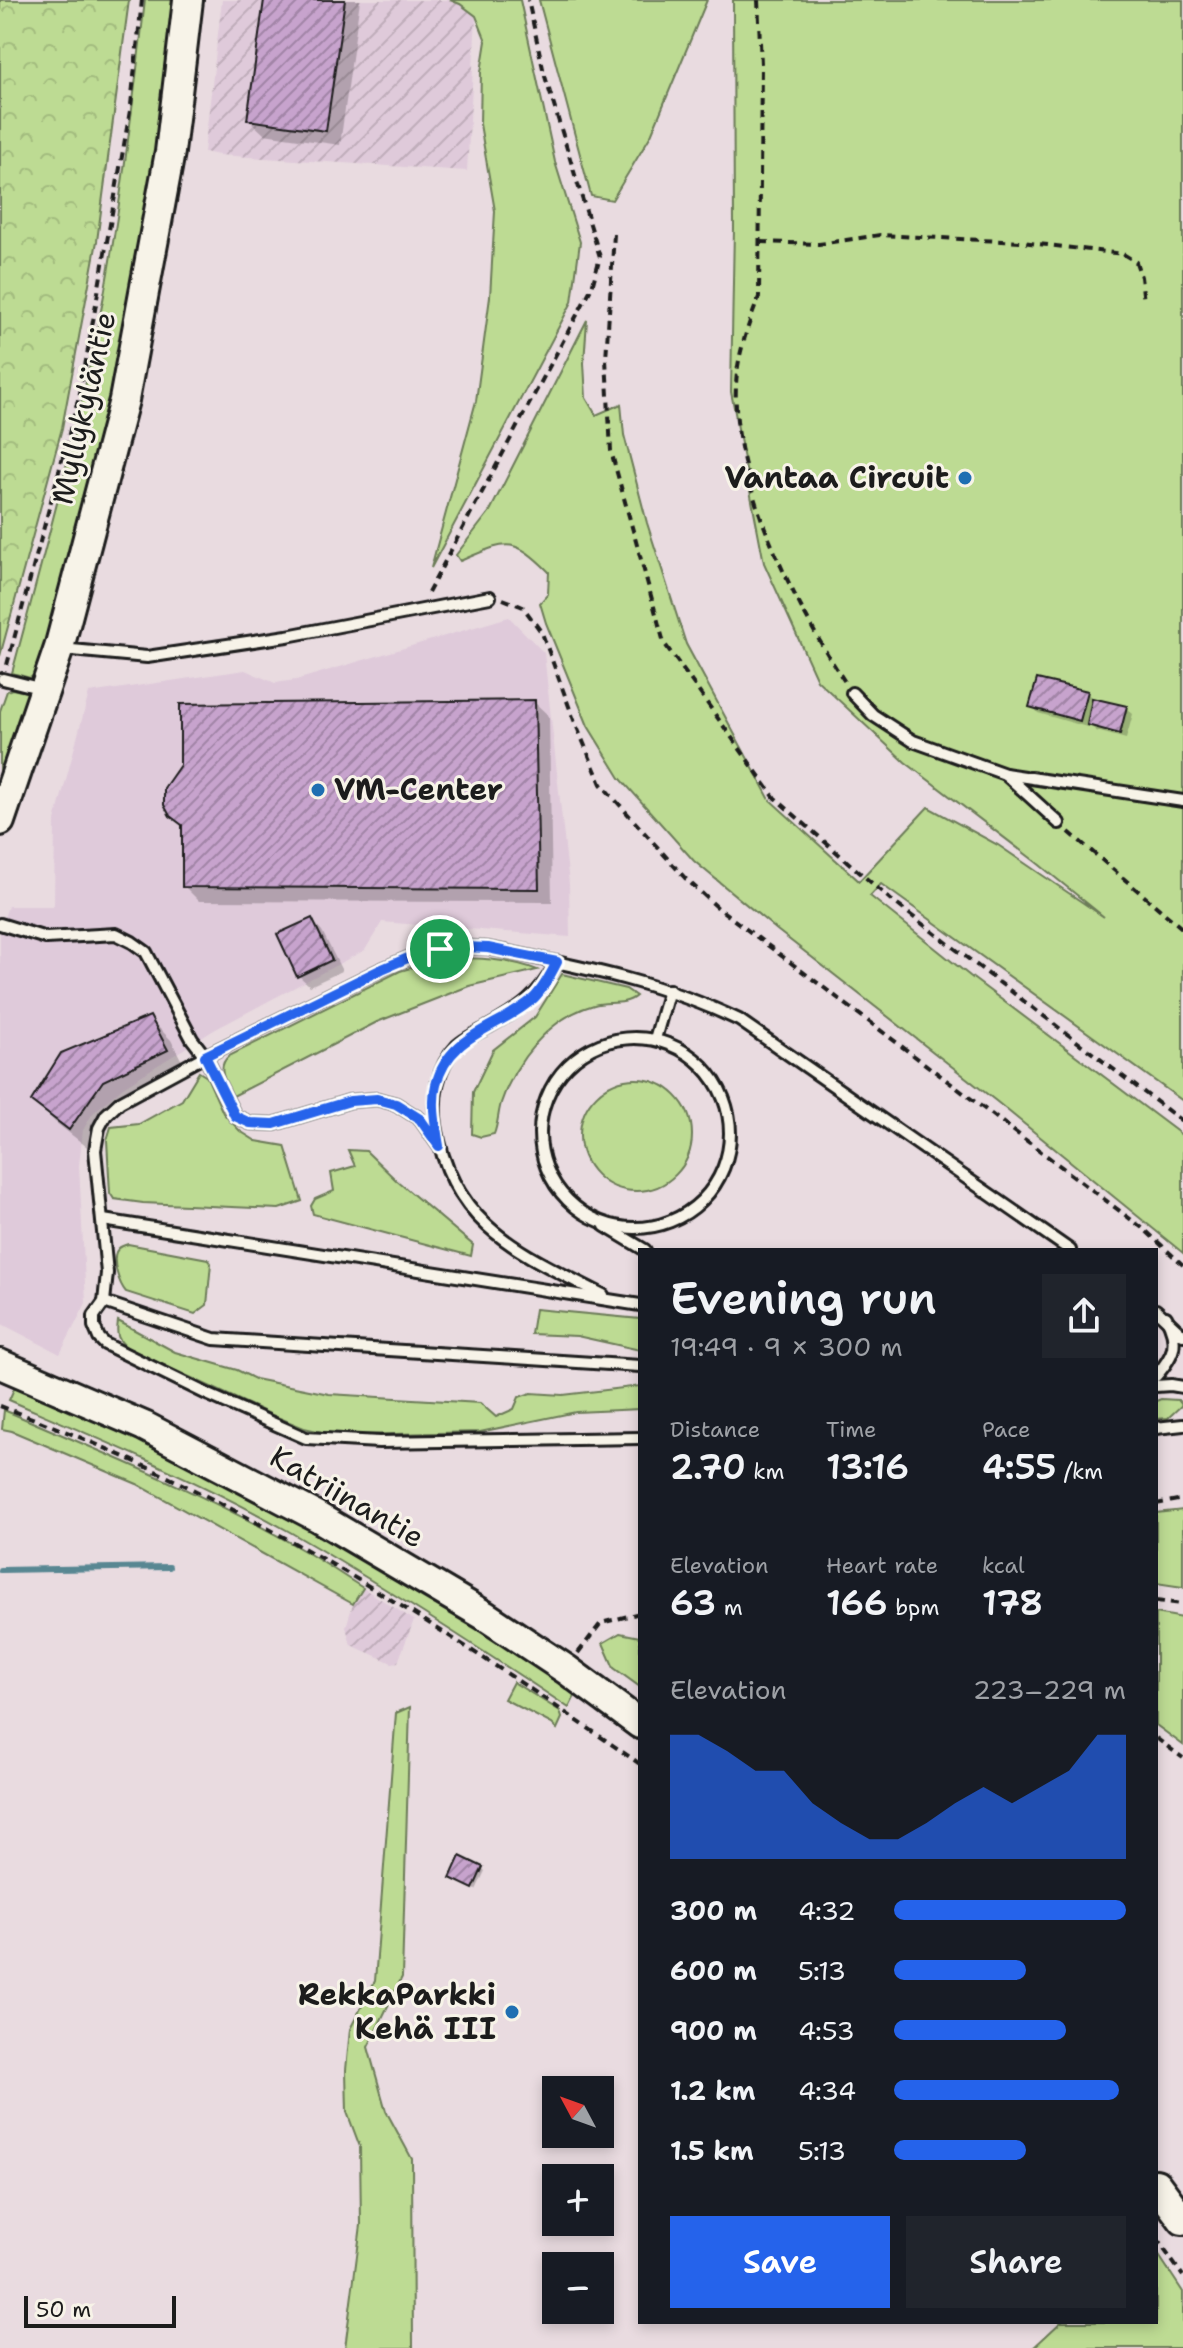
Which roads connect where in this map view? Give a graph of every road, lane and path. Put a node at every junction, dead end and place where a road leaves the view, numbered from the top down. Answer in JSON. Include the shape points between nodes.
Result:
{"nodes":[{"id":1,"x":142,"y":0,"type":"edge"},
{"id":2,"x":188,"y":0,"type":"edge"},
{"id":3,"x":528,"y":0,"type":"edge"},
{"id":4,"x":758,"y":0,"type":"edge"},
{"id":5,"x":614,"y":234,"type":"dead end"},
{"id":6,"x":761,"y":242,"type":"junction"},
{"id":7,"x":1144,"y":302,"type":"dead end"},
{"id":8,"x":490,"y":597,"type":"joint"},
{"id":9,"x":418,"y":611,"type":"junction"},
{"id":10,"x":59,"y":648,"type":"junction"},
{"id":11,"x":3,"y":679,"type":"joint"},
{"id":12,"x":45,"y":689,"type":"junction"},
{"id":13,"x":852,"y":693,"type":"joint"},
{"id":14,"x":1005,"y":774,"type":"junction"},
{"id":15,"x":1183,"y":801,"type":"edge"},
{"id":16,"x":0,"y":821,"type":"edge"},
{"id":17,"x":1059,"y":823,"type":"joint"},
{"id":18,"x":0,"y":924,"type":"edge"},
{"id":19,"x":1183,"y":929,"type":"edge"},
{"id":20,"x":557,"y":962,"type":"junction"},
{"id":21,"x":669,"y":990,"type":"junction"},
{"id":22,"x":655,"y":1039,"type":"junction"},
{"id":23,"x":205,"y":1056,"type":"junction"},
{"id":24,"x":1183,"y":1122,"type":"edge"},
{"id":25,"x":439,"y":1146,"type":"junction"},
{"id":26,"x":591,"y":1218,"type":"junction"},
{"id":27,"x":103,"y":1220,"type":"junction"},
{"id":28,"x":642,"y":1248,"type":"edge"},
{"id":29,"x":1067,"y":1248,"type":"edge"},
{"id":30,"x":1183,"y":1265,"type":"edge"},
{"id":31,"x":612,"y":1299,"type":"junction"},
{"id":32,"x":104,"y":1302,"type":"junction"},
{"id":33,"x":638,"y":1305,"type":"edge"},
{"id":34,"x":1158,"y":1311,"type":"edge"},
{"id":35,"x":1166,"y":1317,"type":"junction"},
{"id":36,"x":1183,"y":1335,"type":"edge"},
{"id":37,"x":0,"y":1364,"type":"edge"},
{"id":38,"x":638,"y":1366,"type":"edge"},
{"id":39,"x":1158,"y":1374,"type":"edge"},
{"id":40,"x":1158,"y":1386,"type":"edge"},
{"id":41,"x":1183,"y":1387,"type":"edge"},
{"id":42,"x":0,"y":1406,"type":"edge"},
{"id":43,"x":1183,"y":1425,"type":"edge"},
{"id":44,"x":1158,"y":1428,"type":"edge"},
{"id":45,"x":638,"y":1438,"type":"edge"},
{"id":46,"x":1183,"y":1499,"type":"edge"},
{"id":47,"x":1158,"y":1504,"type":"edge"},
{"id":48,"x":1158,"y":1601,"type":"edge"},
{"id":49,"x":1183,"y":1604,"type":"edge"},
{"id":50,"x":638,"y":1614,"type":"edge"},
{"id":51,"x":567,"y":1670,"type":"junction"},
{"id":52,"x":638,"y":1723,"type":"edge"},
{"id":53,"x":1158,"y":1739,"type":"edge"},
{"id":54,"x":1183,"y":1758,"type":"edge"},
{"id":55,"x":638,"y":1763,"type":"edge"},
{"id":56,"x":1158,"y":2187,"type":"edge"},
{"id":57,"x":1183,"y":2220,"type":"edge"},
{"id":58,"x":1158,"y":2241,"type":"edge"},
{"id":59,"x":1183,"y":2276,"type":"edge"}],
"edges":[{"from":1,"to":11,"type":"path","via":[[131,105],[81,389]]},
{"from":2,"to":10,"type":"main road","name":"Myllykyläntie","via":[[170,152],[124,400]]},
{"from":3,"to":9,"type":"path","via":[[544,73],[600,257],[592,287]]},
{"from":4,"to":6,"type":"path"},
{"from":5,"to":24,"type":"path","via":[[606,359],[611,451],[664,643],[775,798],[891,900]]},
{"from":6,"to":7,"type":"path","via":[[819,244],[880,235],[1022,242],[1123,254],[1136,262]]},
{"from":6,"to":13,"type":"path","via":[[759,297],[747,327],[736,386],[741,456],[766,530],[816,638]]},
{"from":8,"to":9,"type":"lane"},
{"from":8,"to":30,"type":"path","via":[[523,607],[542,633],[601,784],[685,878],[1145,1230]]},
{"from":9,"to":10,"type":"lane","via":[[147,657]]},
{"from":10,"to":12,"type":"main road","name":"Myllykyläntie"},
{"from":11,"to":12,"type":"lane"},
{"from":12,"to":16,"type":"main road","name":"Myllykyläntie"},
{"from":13,"to":14,"type":"lane","via":[[873,715],[913,741]]},
{"from":14,"to":15,"type":"lane"},
{"from":14,"to":17,"type":"lane"},
{"from":17,"to":19,"type":"path"},
{"from":18,"to":23,"type":"lane","via":[[46,938],[116,934],[132,942],[146,952]]},
{"from":20,"to":21,"type":"lane"},
{"from":20,"to":23,"type":"lane","via":[[476,947],[415,955]]},
{"from":20,"to":25,"type":"lane","via":[[536,996],[459,1044],[448,1058],[436,1085]]},
{"from":21,"to":22,"type":"lane"},
{"from":21,"to":29,"type":"lane","via":[[739,1020]]},
{"from":22,"to":26,"type":"lane","via":[[632,1037],[589,1049],[556,1080],[546,1101],[541,1146],[546,1168],[572,1205]]},
{"from":22,"to":26,"type":"lane","via":[[700,1062],[716,1081],[731,1128],[729,1153],[720,1177],[687,1214],[640,1229]]},
{"from":23,"to":25,"type":"lane","via":[[235,1116],[250,1123],[274,1124],[350,1101],[377,1099],[420,1119]]},
{"from":23,"to":27,"type":"lane","via":[[120,1102],[106,1115],[95,1150]]},
{"from":25,"to":31,"type":"lane","via":[[460,1195],[483,1223],[517,1251]]},
{"from":26,"to":28,"type":"lane"},
{"from":27,"to":31,"type":"lane"},
{"from":27,"to":32,"type":"lane"},
{"from":31,"to":33,"type":"lane"},
{"from":32,"to":38,"type":"lane","via":[[214,1339]]},
{"from":32,"to":45,"type":"lane","via":[[94,1326],[105,1344],[306,1438]]},
{"from":34,"to":35,"type":"lane"},
{"from":35,"to":36,"type":"lane"},
{"from":35,"to":39,"type":"lane","via":[[1175,1333],[1171,1358]]},
{"from":37,"to":51,"type":"main road","name":"Katriinantie","via":[[144,1426],[291,1503],[484,1615]]},
{"from":40,"to":41,"type":"lane"},
{"from":42,"to":55,"type":"path","via":[[165,1475],[312,1552],[515,1678]]},
{"from":43,"to":44,"type":"lane"},
{"from":46,"to":47,"type":"path"},
{"from":48,"to":49,"type":"path"},
{"from":50,"to":51,"type":"path","via":[[601,1623]]},
{"from":51,"to":52,"type":"main road","name":"Katriinantie"},
{"from":53,"to":54,"type":"path"},
{"from":56,"to":57,"type":"main road"},
{"from":58,"to":59,"type":"path"}]}
